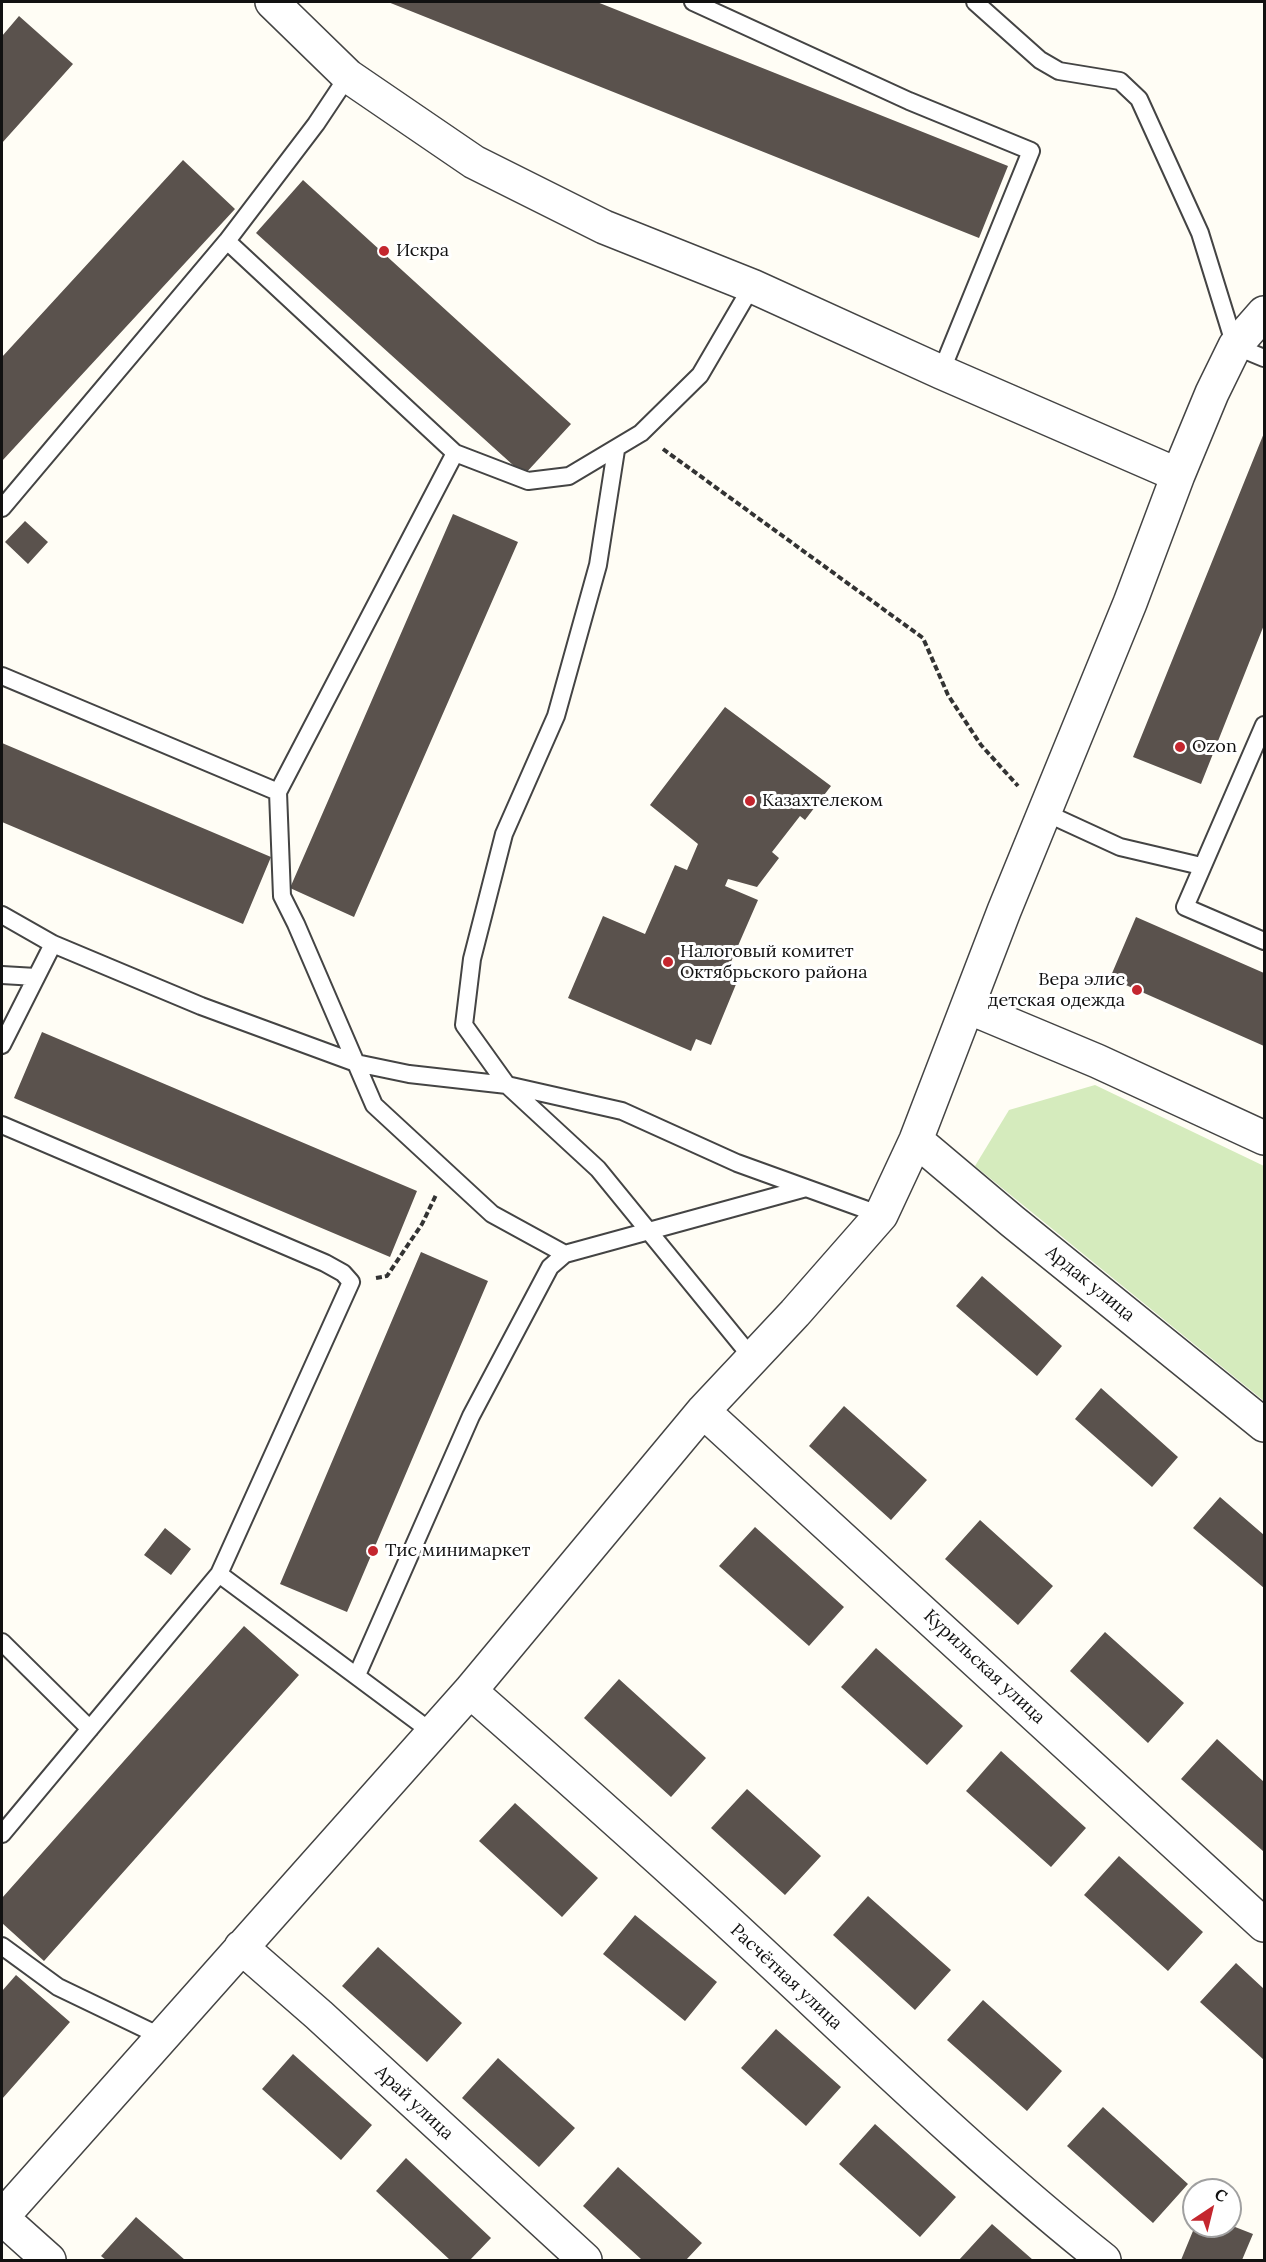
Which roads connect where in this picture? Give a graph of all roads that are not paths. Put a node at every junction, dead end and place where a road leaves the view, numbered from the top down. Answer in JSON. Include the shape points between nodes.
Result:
{"nodes":[{"id":1,"x":272,"y":2,"type":"edge"},
{"id":2,"x":693,"y":2,"type":"edge"},
{"id":3,"x":975,"y":2,"type":"edge"},
{"id":4,"x":348,"y":76,"type":"junction"},
{"id":5,"x":227,"y":241,"type":"junction"},
{"id":6,"x":752,"y":286,"type":"junction"},
{"id":7,"x":1264,"y":313,"type":"edge"},
{"id":8,"x":1250,"y":352,"type":"edge"},
{"id":9,"x":942,"y":372,"type":"junction"},
{"id":10,"x":616,"y":450,"type":"junction"},
{"id":11,"x":455,"y":453,"type":"junction"},
{"id":12,"x":1178,"y":475,"type":"junction"},
{"id":13,"x":2,"y":508,"type":"edge"},
{"id":14,"x":2,"y":676,"type":"edge"},
{"id":15,"x":1264,"y":725,"type":"edge"},
{"id":16,"x":278,"y":792,"type":"junction"},
{"id":17,"x":1046,"y":813,"type":"junction"},
{"id":18,"x":1201,"y":866,"type":"junction"},
{"id":19,"x":2,"y":915,"type":"edge"},
{"id":20,"x":1264,"y":941,"type":"edge"},
{"id":21,"x":53,"y":944,"type":"junction"},
{"id":22,"x":2,"y":975,"type":"edge"},
{"id":23,"x":36,"y":977,"type":"junction"},
{"id":24,"x":968,"y":1007,"type":"junction"},
{"id":25,"x":2,"y":1045,"type":"edge"},
{"id":26,"x":356,"y":1063,"type":"junction"},
{"id":27,"x":507,"y":1086,"type":"junction"},
{"id":28,"x":2,"y":1125,"type":"edge"},
{"id":29,"x":1264,"y":1138,"type":"edge"},
{"id":30,"x":916,"y":1140,"type":"junction"},
{"id":31,"x":806,"y":1188,"type":"junction"},
{"id":32,"x":881,"y":1215,"type":"junction"},
{"id":33,"x":649,"y":1231,"type":"junction"},
{"id":34,"x":565,"y":1254,"type":"junction"},
{"id":35,"x":753,"y":1359,"type":"junction"},
{"id":36,"x":703,"y":1411,"type":"junction"},
{"id":37,"x":1264,"y":1425,"type":"edge"},
{"id":38,"x":219,"y":1574,"type":"junction"},
{"id":39,"x":2,"y":1642,"type":"edge"},
{"id":40,"x":357,"y":1675,"type":"junction"},
{"id":41,"x":470,"y":1691,"type":"junction"},
{"id":42,"x":90,"y":1729,"type":"junction"},
{"id":43,"x":433,"y":1733,"type":"junction"},
{"id":44,"x":2,"y":1834,"type":"edge"},
{"id":45,"x":1264,"y":1925,"type":"edge"},
{"id":46,"x":2,"y":1946,"type":"edge"},
{"id":47,"x":241,"y":1947,"type":"junction"},
{"id":48,"x":162,"y":2037,"type":"junction"},
{"id":49,"x":2,"y":2217,"type":"edge"},
{"id":50,"x":49,"y":2260,"type":"edge"},
{"id":51,"x":585,"y":2260,"type":"edge"},
{"id":52,"x":1104,"y":2260,"type":"edge"}],
"edges":[{"from":1,"to":4,"type":"street"},
{"from":2,"to":9,"type":"lane","via":[[1031,151]]},
{"from":3,"to":8,"type":"lane","via":[[1040,60],[1059,71],[1120,81],[1138,99]]},
{"from":4,"to":5,"type":"lane"},
{"from":4,"to":6,"type":"street","via":[[474,162],[604,226]]},
{"from":5,"to":11,"type":"lane"},
{"from":5,"to":13,"type":"lane"},
{"from":6,"to":9,"type":"street"},
{"from":6,"to":10,"type":"lane","via":[[699,375],[641,433]]},
{"from":7,"to":8,"type":"street"},
{"from":8,"to":12,"type":"street","via":[[1212,393]]},
{"from":9,"to":12,"type":"street"},
{"from":10,"to":11,"type":"lane","via":[[569,476],[528,481]]},
{"from":10,"to":27,"type":"lane","via":[[598,566],[559,704],[504,834],[472,959],[464,1025]]},
{"from":11,"to":16,"type":"lane"},
{"from":12,"to":17,"type":"street"},
{"from":14,"to":16,"type":"lane"},
{"from":15,"to":18,"type":"lane"},
{"from":16,"to":26,"type":"lane","via":[[282,896]]},
{"from":17,"to":18,"type":"lane","via":[[1120,847]]},
{"from":17,"to":24,"type":"street"},
{"from":18,"to":20,"type":"lane","via":[[1185,907]]},
{"from":19,"to":21,"type":"lane"},
{"from":21,"to":23,"type":"lane"},
{"from":21,"to":26,"type":"lane","via":[[201,1006]]},
{"from":22,"to":23,"type":"lane"},
{"from":23,"to":25,"type":"lane"},
{"from":24,"to":29,"type":"street"},
{"from":24,"to":30,"type":"street"},
{"from":26,"to":27,"type":"lane"},
{"from":26,"to":34,"type":"lane","via":[[374,1105],[492,1214]]},
{"from":27,"to":31,"type":"lane","via":[[622,1111],[737,1163]]},
{"from":27,"to":33,"type":"lane","via":[[598,1169]]},
{"from":28,"to":38,"type":"lane","via":[[326,1263],[351,1282]]},
{"from":30,"to":32,"type":"street"},
{"from":30,"to":37,"type":"street","name":"Ардак улица"},
{"from":31,"to":32,"type":"lane"},
{"from":31,"to":33,"type":"lane"},
{"from":32,"to":35,"type":"street"},
{"from":33,"to":34,"type":"lane"},
{"from":33,"to":35,"type":"lane"},
{"from":34,"to":40,"type":"lane","via":[[550,1267],[471,1416]]},
{"from":35,"to":36,"type":"street"},
{"from":36,"to":41,"type":"street"},
{"from":36,"to":45,"type":"street","name":"Курильская улица"},
{"from":38,"to":40,"type":"lane"},
{"from":38,"to":42,"type":"lane"},
{"from":39,"to":42,"type":"lane"},
{"from":40,"to":43,"type":"lane"},
{"from":41,"to":43,"type":"street"},
{"from":41,"to":52,"type":"street","name":"Расчётная улица","via":[[976,2150]]},
{"from":42,"to":44,"type":"lane"},
{"from":43,"to":47,"type":"street"},
{"from":46,"to":48,"type":"lane","via":[[58,1987]]},
{"from":47,"to":48,"type":"street"},
{"from":47,"to":51,"type":"street","name":"Арай улица"},
{"from":48,"to":49,"type":"street"},
{"from":49,"to":50,"type":"street"}]}
